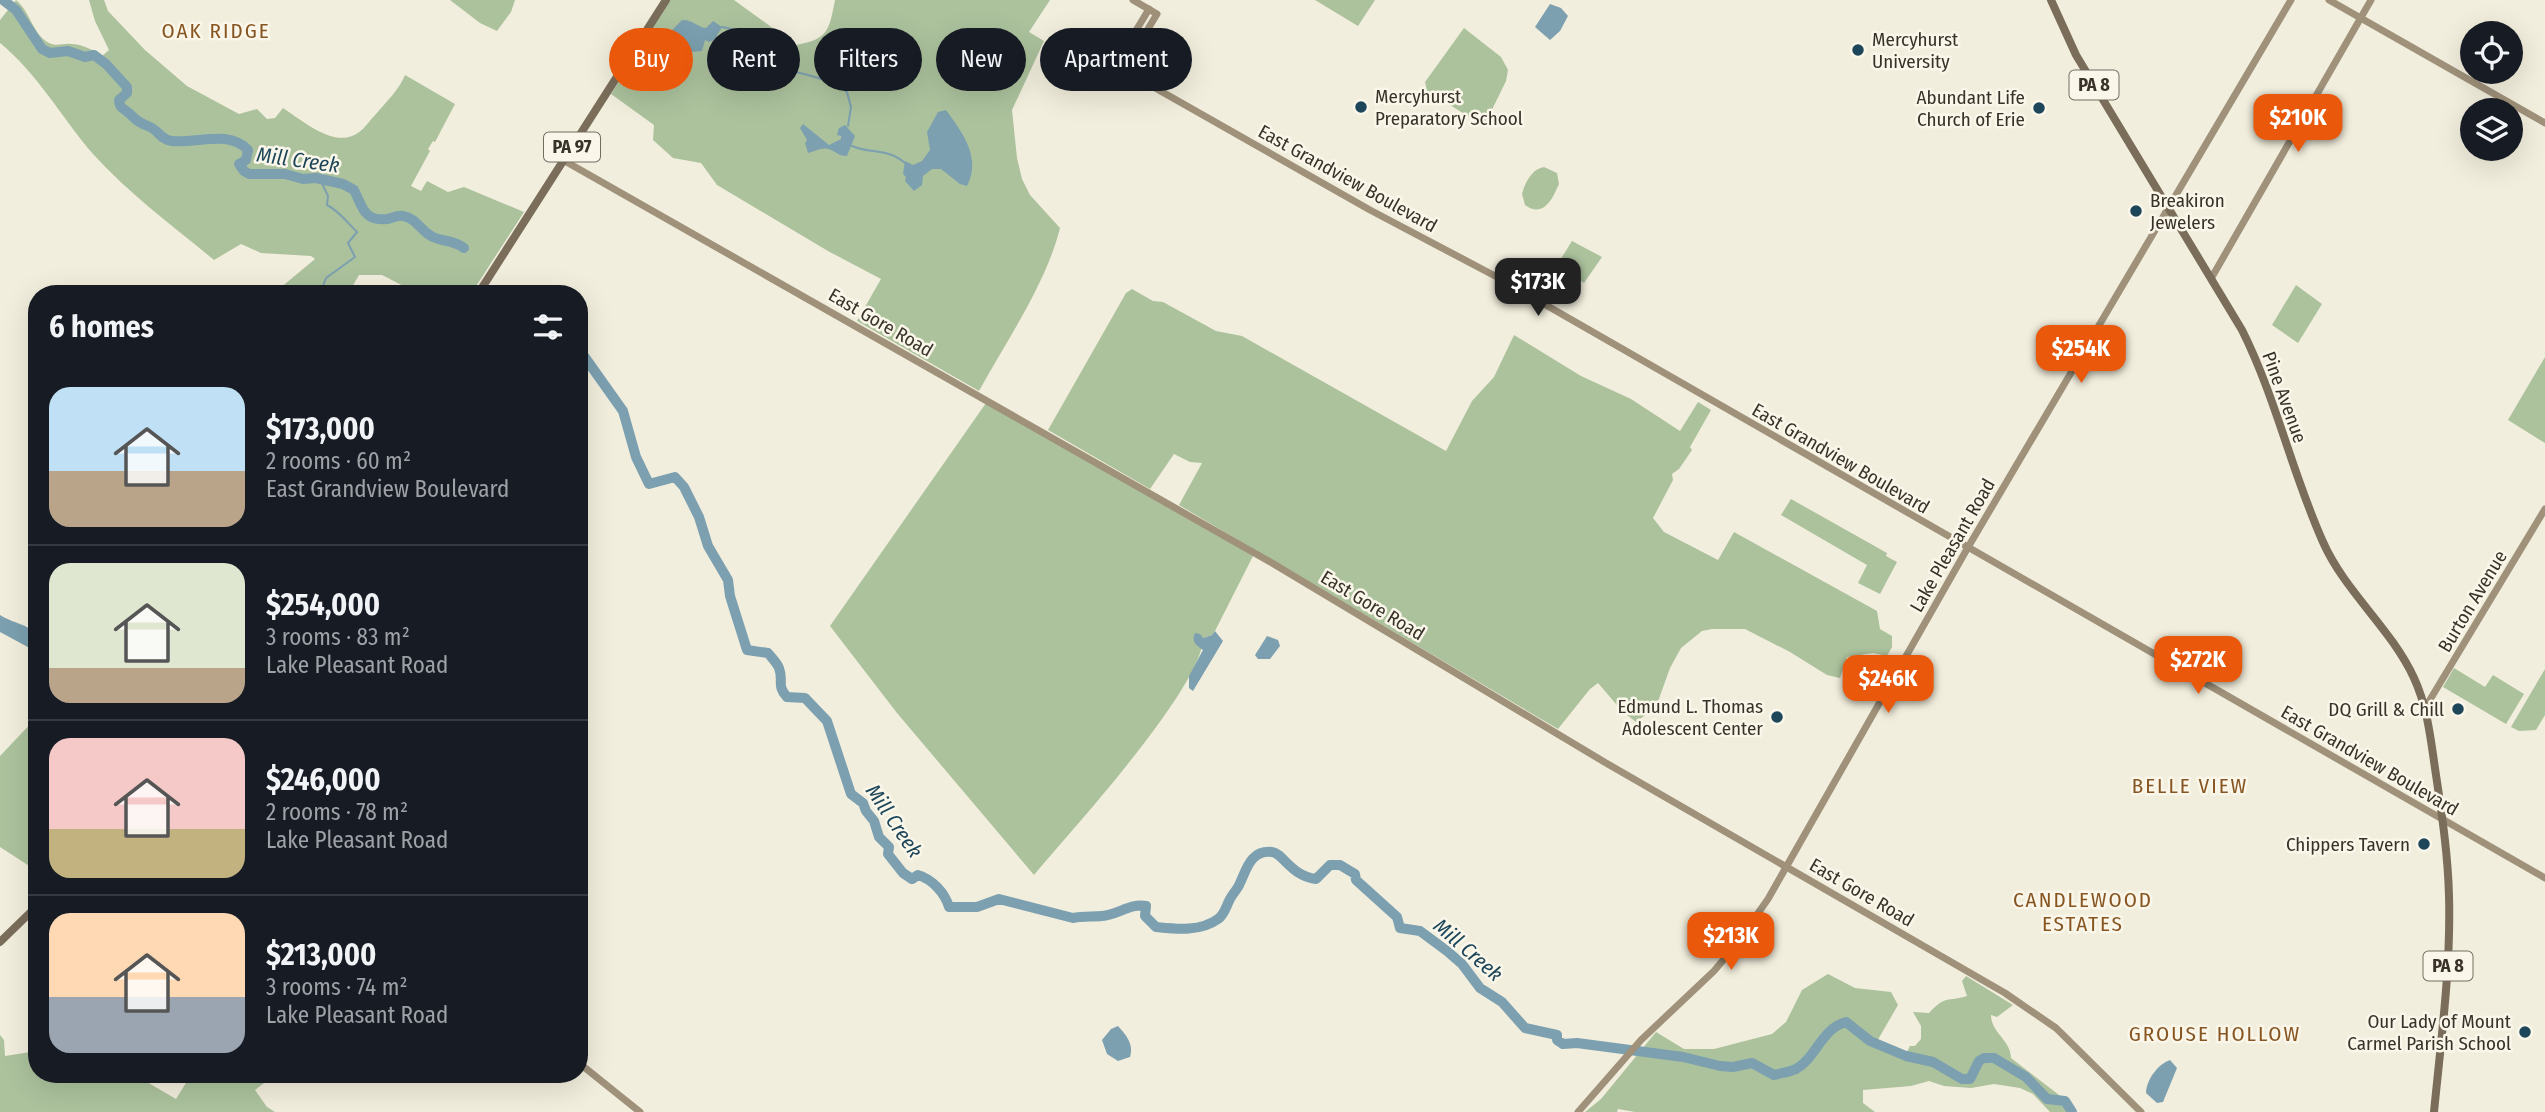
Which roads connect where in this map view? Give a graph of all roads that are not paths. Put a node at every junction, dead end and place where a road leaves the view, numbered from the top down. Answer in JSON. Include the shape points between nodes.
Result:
{"nodes":[{"id":1,"x":666,"y":0,"type":"edge"},
{"id":2,"x":1133,"y":0,"type":"edge"},
{"id":3,"x":2051,"y":0,"type":"edge"},
{"id":4,"x":2291,"y":0,"type":"edge"},
{"id":5,"x":2329,"y":0,"type":"edge"},
{"id":6,"x":2371,"y":0,"type":"edge"},
{"id":7,"x":1149,"y":9,"type":"junction"},
{"id":8,"x":2361,"y":18,"type":"junction"},
{"id":9,"x":1138,"y":28,"type":"edge"},
{"id":10,"x":1149,"y":28,"type":"edge"},
{"id":11,"x":1164,"y":91,"type":"edge"},
{"id":12,"x":2545,"y":123,"type":"edge"},
{"id":13,"x":563,"y":160,"type":"junction"},
{"id":14,"x":2169,"y":207,"type":"junction"},
{"id":15,"x":2212,"y":277,"type":"junction"},
{"id":16,"x":484,"y":285,"type":"edge"},
{"id":17,"x":2545,"y":509,"type":"edge"},
{"id":18,"x":1967,"y":549,"type":"junction"},
{"id":19,"x":2425,"y":708,"type":"junction"},
{"id":20,"x":2443,"y":820,"type":"junction"},
{"id":21,"x":1788,"y":868,"type":"junction"},
{"id":22,"x":2545,"y":878,"type":"edge"},
{"id":23,"x":28,"y":915,"type":"edge"},
{"id":24,"x":0,"y":942,"type":"edge"},
{"id":25,"x":588,"y":1070,"type":"edge"},
{"id":26,"x":640,"y":1112,"type":"edge"},
{"id":27,"x":1578,"y":1112,"type":"edge"},
{"id":28,"x":2141,"y":1112,"type":"edge"},
{"id":29,"x":2434,"y":1112,"type":"edge"}],
"edges":[{"from":1,"to":13,"type":"main road","number":"PA 97"},
{"from":2,"to":7,"type":"street"},
{"from":3,"to":14,"type":"main road","name":"Pine Avenue","number":"PA 8","via":[[2076,55]]},
{"from":4,"to":14,"type":"street","name":"Lake Pleasant Road"},
{"from":5,"to":8,"type":"street"},
{"from":6,"to":8,"type":"street"},
{"from":7,"to":9,"type":"street"},
{"from":7,"to":10,"type":"street","via":[[1157,14]]},
{"from":8,"to":12,"type":"street"},
{"from":8,"to":15,"type":"street"},
{"from":11,"to":18,"type":"street","name":"East Grandview Boulevard"},
{"from":13,"to":16,"type":"main road","number":"PA 97"},
{"from":13,"to":21,"type":"street","name":"East Gore Road","via":[[1272,562]]},
{"from":14,"to":15,"type":"main road","name":"Pine Avenue","number":"PA 8"},
{"from":14,"to":18,"type":"street","name":"Lake Pleasant Road"},
{"from":15,"to":19,"type":"main road","name":"Pine Avenue","number":"PA 8","via":[[2250,346],[2328,553],[2403,658]]},
{"from":17,"to":19,"type":"street","name":"Burton Avenue"},
{"from":18,"to":20,"type":"street","name":"East Grandview Boulevard"},
{"from":18,"to":21,"type":"street","name":"Lake Pleasant Road"},
{"from":19,"to":20,"type":"main road","name":"Pine Avenue","number":"PA 8"},
{"from":20,"to":22,"type":"street","name":"East Grandview Boulevard"},
{"from":20,"to":29,"type":"main road","number":"PA 8","via":[[2449,937]]},
{"from":21,"to":27,"type":"street","name":"Lake Pleasant Road","via":[[1722,962],[1636,1046]]},
{"from":21,"to":28,"type":"street","name":"East Gore Road","via":[[2034,1012]]},
{"from":23,"to":24,"type":"main road"},
{"from":25,"to":26,"type":"street"}]}
